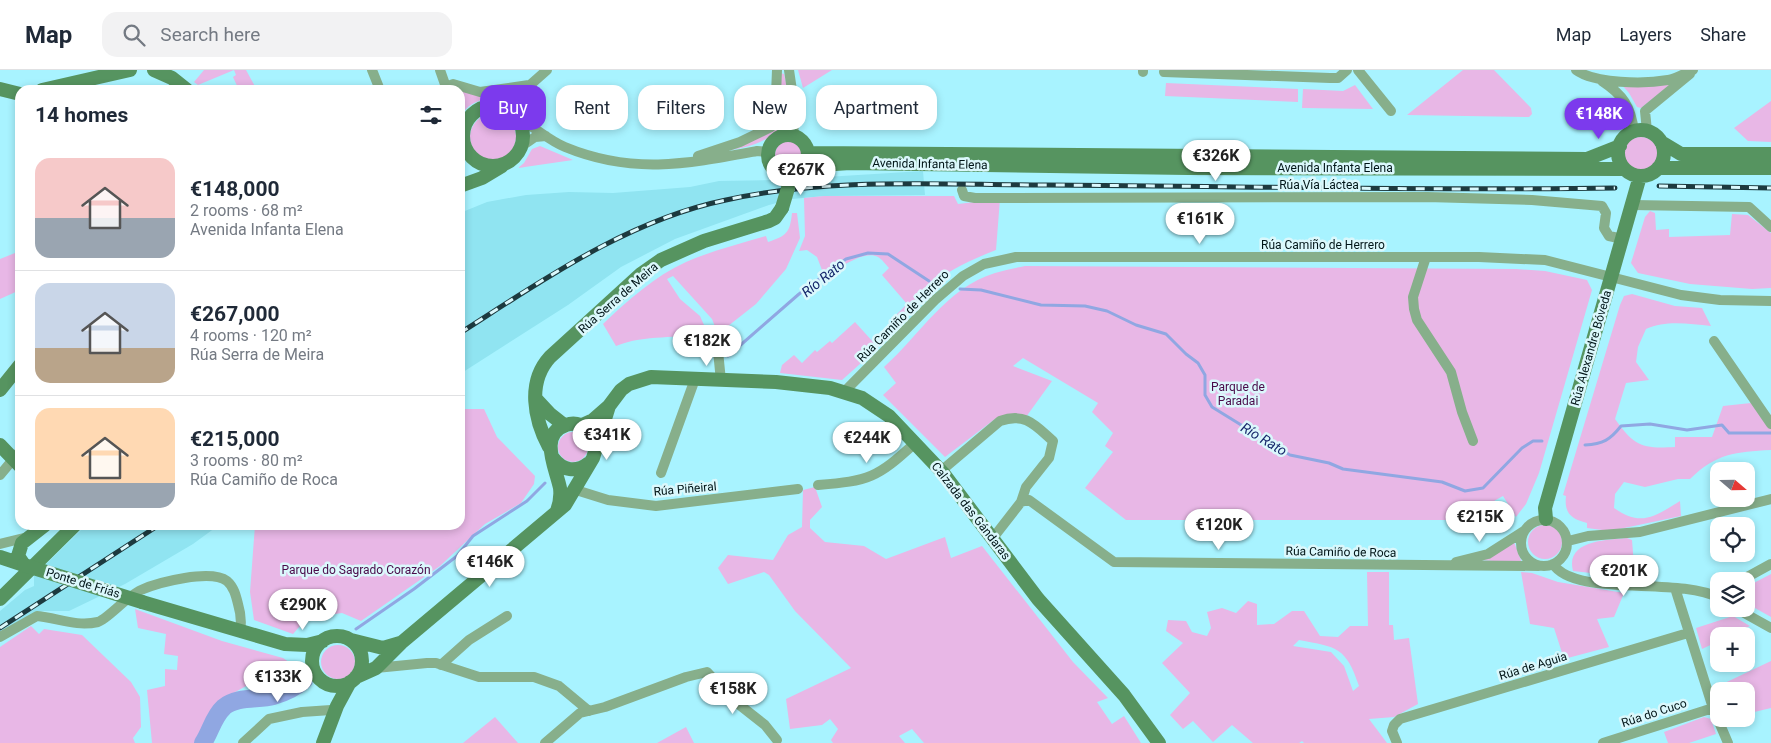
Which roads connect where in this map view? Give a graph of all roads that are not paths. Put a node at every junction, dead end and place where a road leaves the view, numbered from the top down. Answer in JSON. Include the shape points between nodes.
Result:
{"nodes":[{"id":1,"x":130,"y":70,"type":"edge"},
{"id":2,"x":154,"y":70,"type":"edge"},
{"id":3,"x":372,"y":70,"type":"edge"},
{"id":4,"x":440,"y":70,"type":"edge"},
{"id":5,"x":547,"y":70,"type":"edge"},
{"id":6,"x":777,"y":70,"type":"edge"},
{"id":7,"x":789,"y":70,"type":"edge"},
{"id":8,"x":1347,"y":70,"type":"edge"},
{"id":9,"x":1358,"y":70,"type":"edge"},
{"id":10,"x":1576,"y":70,"type":"edge"},
{"id":11,"x":1693,"y":70,"type":"edge"},
{"id":12,"x":1164,"y":72,"type":"dead end"},
{"id":13,"x":1602,"y":82,"type":"junction"},
{"id":14,"x":64,"y":85,"type":"edge"},
{"id":15,"x":181,"y":85,"type":"edge"},
{"id":16,"x":378,"y":85,"type":"edge"},
{"id":17,"x":445,"y":85,"type":"edge"},
{"id":18,"x":529,"y":85,"type":"edge"},
{"id":19,"x":465,"y":87,"type":"edge"},
{"id":20,"x":0,"y":89,"type":"edge"},
{"id":21,"x":480,"y":92,"type":"edge"},
{"id":22,"x":15,"y":93,"type":"edge"},
{"id":23,"x":480,"y":109,"type":"edge"},
{"id":24,"x":1391,"y":111,"type":"dead end"},
{"id":25,"x":465,"y":124,"type":"edge"},
{"id":26,"x":522,"y":130,"type":"edge"},
{"id":27,"x":536,"y":130,"type":"edge"},
{"id":28,"x":1640,"y":131,"type":"junction"},
{"id":29,"x":793,"y":135,"type":"junction"},
{"id":30,"x":546,"y":136,"type":"junction"},
{"id":31,"x":1661,"y":142,"type":"junction"},
{"id":32,"x":522,"y":146,"type":"junction"},
{"id":33,"x":1620,"y":146,"type":"junction"},
{"id":34,"x":465,"y":151,"type":"edge"},
{"id":35,"x":768,"y":152,"type":"junction"},
{"id":36,"x":1771,"y":154,"type":"edge"},
{"id":37,"x":807,"y":159,"type":"junction"},
{"id":38,"x":687,"y":164,"type":"junction"},
{"id":39,"x":502,"y":166,"type":"junction"},
{"id":40,"x":1624,"y":168,"type":"junction"},
{"id":41,"x":1658,"y":168,"type":"junction"},
{"id":42,"x":1771,"y":168,"type":"edge"},
{"id":43,"x":791,"y":176,"type":"junction"},
{"id":44,"x":1640,"y":176,"type":"junction"},
{"id":45,"x":465,"y":181,"type":"edge"},
{"id":46,"x":465,"y":184,"type":"edge"},
{"id":47,"x":962,"y":190,"type":"dead end"},
{"id":48,"x":1633,"y":205,"type":"junction"},
{"id":49,"x":1771,"y":227,"type":"edge"},
{"id":50,"x":1623,"y":239,"type":"junction"},
{"id":51,"x":1426,"y":257,"type":"junction"},
{"id":52,"x":1612,"y":278,"type":"junction"},
{"id":53,"x":1771,"y":301,"type":"edge"},
{"id":54,"x":1714,"y":341,"type":"dead end"},
{"id":55,"x":718,"y":351,"type":"dead end"},
{"id":56,"x":15,"y":371,"type":"edge"},
{"id":57,"x":695,"y":379,"type":"junction"},
{"id":58,"x":721,"y":381,"type":"junction"},
{"id":59,"x":0,"y":390,"type":"edge"},
{"id":60,"x":844,"y":392,"type":"junction"},
{"id":61,"x":536,"y":399,"type":"junction"},
{"id":62,"x":609,"y":406,"type":"junction"},
{"id":63,"x":1771,"y":424,"type":"edge"},
{"id":64,"x":564,"y":425,"type":"junction"},
{"id":65,"x":582,"y":425,"type":"junction"},
{"id":66,"x":1473,"y":441,"type":"dead end"},
{"id":67,"x":915,"y":443,"type":"junction"},
{"id":68,"x":0,"y":446,"type":"edge"},
{"id":69,"x":596,"y":446,"type":"junction"},
{"id":70,"x":551,"y":452,"type":"junction"},
{"id":71,"x":15,"y":457,"type":"edge"},
{"id":72,"x":15,"y":462,"type":"edge"},
{"id":73,"x":589,"y":463,"type":"junction"},
{"id":74,"x":941,"y":471,"type":"junction"},
{"id":75,"x":661,"y":473,"type":"dead end"},
{"id":76,"x":0,"y":475,"type":"edge"},
{"id":77,"x":818,"y":485,"type":"dead end"},
{"id":78,"x":798,"y":489,"type":"dead end"},
{"id":79,"x":576,"y":490,"type":"junction"},
{"id":80,"x":1771,"y":499,"type":"edge"},
{"id":81,"x":1021,"y":502,"type":"junction"},
{"id":82,"x":557,"y":511,"type":"junction"},
{"id":83,"x":1546,"y":519,"type":"junction"},
{"id":84,"x":38,"y":530,"type":"edge"},
{"id":85,"x":70,"y":530,"type":"edge"},
{"id":86,"x":1524,"y":531,"type":"junction"},
{"id":87,"x":28,"y":537,"type":"junction"},
{"id":88,"x":993,"y":538,"type":"junction"},
{"id":89,"x":1568,"y":541,"type":"junction"},
{"id":90,"x":0,"y":544,"type":"edge"},
{"id":91,"x":0,"y":557,"type":"edge"},
{"id":92,"x":1553,"y":564,"type":"junction"},
{"id":93,"x":1771,"y":564,"type":"edge"},
{"id":94,"x":24,"y":565,"type":"junction"},
{"id":95,"x":1440,"y":566,"type":"junction"},
{"id":96,"x":1539,"y":566,"type":"junction"},
{"id":97,"x":1755,"y":573,"type":"edge"},
{"id":98,"x":1675,"y":588,"type":"junction"},
{"id":99,"x":1710,"y":595,"type":"edge"},
{"id":100,"x":142,"y":596,"type":"junction"},
{"id":101,"x":0,"y":600,"type":"edge"},
{"id":102,"x":507,"y":616,"type":"dead end"},
{"id":103,"x":1751,"y":617,"type":"edge"},
{"id":104,"x":1771,"y":628,"type":"edge"},
{"id":105,"x":240,"y":631,"type":"junction"},
{"id":106,"x":1688,"y":633,"type":"junction"},
{"id":107,"x":0,"y":637,"type":"edge"},
{"id":108,"x":350,"y":640,"type":"junction"},
{"id":109,"x":323,"y":641,"type":"junction"},
{"id":110,"x":401,"y":643,"type":"junction"},
{"id":111,"x":285,"y":644,"type":"junction"},
{"id":112,"x":441,"y":665,"type":"junction"},
{"id":113,"x":376,"y":668,"type":"junction"},
{"id":114,"x":319,"y":677,"type":"junction"},
{"id":115,"x":353,"y":680,"type":"junction"},
{"id":116,"x":1710,"y":699,"type":"edge"},
{"id":117,"x":1710,"y":709,"type":"edge"},
{"id":118,"x":589,"y":710,"type":"junction"},
{"id":119,"x":331,"y":716,"type":"junction"},
{"id":120,"x":1721,"y":727,"type":"edge"},
{"id":121,"x":778,"y":740,"type":"dead end"},
{"id":122,"x":548,"y":742,"type":"edge"},
{"id":123,"x":242,"y":743,"type":"edge"},
{"id":124,"x":322,"y":743,"type":"edge"},
{"id":125,"x":1159,"y":743,"type":"edge"},
{"id":126,"x":1397,"y":743,"type":"edge"},
{"id":127,"x":1603,"y":743,"type":"edge"},
{"id":128,"x":1728,"y":743,"type":"edge"}],
"edges":[{"from":1,"to":14,"type":"street"},
{"from":2,"to":15,"type":"street"},
{"from":3,"to":16,"type":"street"},
{"from":4,"to":17,"type":"street"},
{"from":5,"to":18,"type":"street"},
{"from":6,"to":38,"type":"street","via":[[774,123],[771,127]]},
{"from":7,"to":29,"type":"street","via":[[795,111]]},
{"from":8,"to":12,"type":"street","via":[[1338,78]]},
{"from":9,"to":24,"type":"street"},
{"from":10,"to":13,"type":"street"},
{"from":11,"to":13,"type":"street","via":[[1668,80]]},
{"from":11,"to":28,"type":"street","via":[[1645,111]]},
{"from":13,"to":28,"type":"street","via":[[1620,93]]},
{"from":19,"to":21,"type":"street"},
{"from":20,"to":22,"type":"street"},
{"from":23,"to":25,"type":"street"},
{"from":26,"to":32,"type":"street"},
{"from":27,"to":30,"type":"street"},
{"from":28,"to":31,"type":"street","via":[[1657,136]]},
{"from":28,"to":33,"type":"street","via":[[1628,135]]},
{"from":29,"to":35,"type":"street","via":[[774,140]]},
{"from":29,"to":37,"type":"street","via":[[804,142]]},
{"from":30,"to":32,"type":"street","via":[[535,137]]},
{"from":30,"to":38,"type":"street","via":[[577,152],[616,163],[645,166]]},
{"from":31,"to":36,"type":"street","via":[[1681,154]]},
{"from":31,"to":41,"type":"street","via":[[1664,156]]},
{"from":32,"to":39,"type":"street"},
{"from":33,"to":37,"type":"street","name":"Avenida Infanta Elena","via":[[1587,159]]},
{"from":33,"to":40,"type":"street","via":[[1619,159]]},
{"from":34,"to":39,"type":"street","via":[[486,166]]},
{"from":34,"to":45,"type":"street","via":[[471,175]]},
{"from":35,"to":38,"type":"street","via":[[757,151]]},
{"from":35,"to":43,"type":"street","via":[[776,171]]},
{"from":37,"to":40,"type":"street","name":"Avenida Infanta Elena","via":[[856,163],[1188,168]]},
{"from":37,"to":43,"type":"street"},
{"from":39,"to":46,"type":"street"},
{"from":40,"to":44,"type":"street"},
{"from":41,"to":42,"type":"street"},
{"from":41,"to":44,"type":"street","via":[[1653,173]]},
{"from":43,"to":61,"type":"street","name":"Rúa Serra de Meira","bridge":true,"via":[[782,208],[769,222],[688,248],[661,260],[641,274],[541,367],[535,382]]},
{"from":44,"to":48,"type":"street","name":"Rúa Alexandre Bóveda"},
{"from":47,"to":50,"type":"street","name":"Rúa Vía Láctea","via":[[964,196],[975,198],[1427,197],[1532,200],[1602,206],[1606,213],[1604,228],[1610,236]]},
{"from":48,"to":49,"type":"street","via":[[1749,207]]},
{"from":48,"to":50,"type":"street","name":"Rúa Alexandre Bóveda"},
{"from":50,"to":52,"type":"street","name":"Rúa Alexandre Bóveda"},
{"from":51,"to":52,"type":"street","name":"Rúa Camiño de Herrero","via":[[1546,260]]},
{"from":51,"to":60,"type":"street","name":"Rúa Camiño de Herrero","via":[[1016,257],[984,264],[963,276],[934,300]]},
{"from":51,"to":66,"type":"street","via":[[1413,297],[1417,320],[1451,372]]},
{"from":52,"to":53,"type":"street","name":"Rúa Camiño de Herrero","via":[[1681,295]]},
{"from":52,"to":83,"type":"street","name":"Rúa Alexandre Bóveda","via":[[1547,499]]},
{"from":54,"to":63,"type":"street"},
{"from":55,"to":58,"type":"street"},
{"from":56,"to":59,"type":"street"},
{"from":57,"to":58,"type":"street","name":"Calzada das Gándaras"},
{"from":57,"to":62,"type":"street","name":"Calzada das Gándaras","via":[[645,378],[621,390]]},
{"from":57,"to":75,"type":"street"},
{"from":58,"to":60,"type":"street","name":"Calzada das Gándaras","via":[[776,382]]},
{"from":60,"to":67,"type":"street","name":"Calzada das Gándaras","via":[[862,398],[889,416]]},
{"from":61,"to":64,"type":"street"},
{"from":61,"to":70,"type":"street","name":"Rúa Serra de Meira","via":[[537,413]]},
{"from":62,"to":65,"type":"street"},
{"from":62,"to":69,"type":"street"},
{"from":64,"to":65,"type":"street"},
{"from":64,"to":70,"type":"street","via":[[553,434]]},
{"from":65,"to":69,"type":"street","via":[[592,434]]},
{"from":67,"to":74,"type":"street","name":"Calzada das Gándaras"},
{"from":67,"to":77,"type":"street","via":[[879,474],[850,482]]},
{"from":68,"to":71,"type":"street"},
{"from":69,"to":73,"type":"street"},
{"from":70,"to":73,"type":"street","via":[[562,467],[569,470]]},
{"from":70,"to":82,"type":"street","name":"Rúa Serra de Meira","via":[[560,488]]},
{"from":72,"to":76,"type":"street"},
{"from":73,"to":79,"type":"street"},
{"from":74,"to":81,"type":"street","via":[[1000,420],[1024,418],[1053,442],[1049,458],[1026,487]]},
{"from":74,"to":88,"type":"street","name":"Calzada das Gándaras"},
{"from":78,"to":79,"type":"street","name":"Rúa Piñeiral","via":[[656,506],[608,500]]},
{"from":79,"to":82,"type":"street","via":[[565,506]]},
{"from":80,"to":89,"type":"street","via":[[1640,532]]},
{"from":81,"to":88,"type":"street"},
{"from":81,"to":95,"type":"street","name":"Rúa Camiño de Roca","via":[[1030,500],[1114,562]]},
{"from":82,"to":110,"type":"street"},
{"from":83,"to":86,"type":"street","via":[[1534,521]]},
{"from":83,"to":89,"type":"street","via":[[1562,528]]},
{"from":84,"to":87,"type":"street"},
{"from":85,"to":101,"type":"street"},
{"from":86,"to":95,"type":"street","name":"Rúa Camiño de Roca","via":[[1488,554]]},
{"from":86,"to":96,"type":"street","via":[[1521,538],[1523,552]]},
{"from":87,"to":90,"type":"street"},
{"from":87,"to":94,"type":"street","via":[[18,552]]},
{"from":88,"to":125,"type":"street","name":"Calzada das Gándaras","via":[[1038,599],[1124,695]]},
{"from":89,"to":92,"type":"street","via":[[1564,555]]},
{"from":91,"to":94,"type":"street","name":"Ponte de Friás"},
{"from":92,"to":96,"type":"street"},
{"from":92,"to":98,"type":"street","via":[[1564,576],[1581,582]]},
{"from":93,"to":97,"type":"street"},
{"from":94,"to":100,"type":"street","name":"Ponte de Friás","bridge":true},
{"from":95,"to":96,"type":"street","name":"Rúa Camiño de Roca"},
{"from":98,"to":99,"type":"street"},
{"from":98,"to":106,"type":"street"},
{"from":100,"to":105,"type":"street","name":"Ponte de Friás"},
{"from":100,"to":105,"type":"street","via":[[201,576],[218,576],[235,591],[242,619]]},
{"from":100,"to":107,"type":"street","via":[[117,606],[100,621],[66,623],[37,616]]},
{"from":102,"to":112,"type":"street","via":[[469,640]]},
{"from":103,"to":104,"type":"street"},
{"from":105,"to":111,"type":"street","name":"Ponte de Friás"},
{"from":106,"to":116,"type":"street"},
{"from":106,"to":126,"type":"street","name":"Rúa de Aguia","via":[[1400,719],[1392,731]]},
{"from":108,"to":109,"type":"street","via":[[337,636]]},
{"from":108,"to":110,"type":"street","via":[[383,648]]},
{"from":108,"to":115,"type":"street","via":[[362,658]]},
{"from":109,"to":111,"type":"street","via":[[307,645]]},
{"from":109,"to":114,"type":"street","via":[[314,652],[313,659]]},
{"from":110,"to":113,"type":"street"},
{"from":111,"to":114,"type":"street"},
{"from":112,"to":113,"type":"street","via":[[427,663]]},
{"from":112,"to":118,"type":"street","via":[[470,675],[552,682]]},
{"from":113,"to":115,"type":"street"},
{"from":114,"to":115,"type":"street","via":[[336,686]]},
{"from":114,"to":119,"type":"street"},
{"from":115,"to":119,"type":"street"},
{"from":117,"to":127,"type":"street","name":"Rúa do Cuco"},
{"from":118,"to":121,"type":"street","via":[[707,672]]},
{"from":118,"to":122,"type":"street","via":[[580,713]]},
{"from":119,"to":123,"type":"street","via":[[302,712],[268,718]]},
{"from":119,"to":124,"type":"street"},
{"from":120,"to":128,"type":"street"}]}
